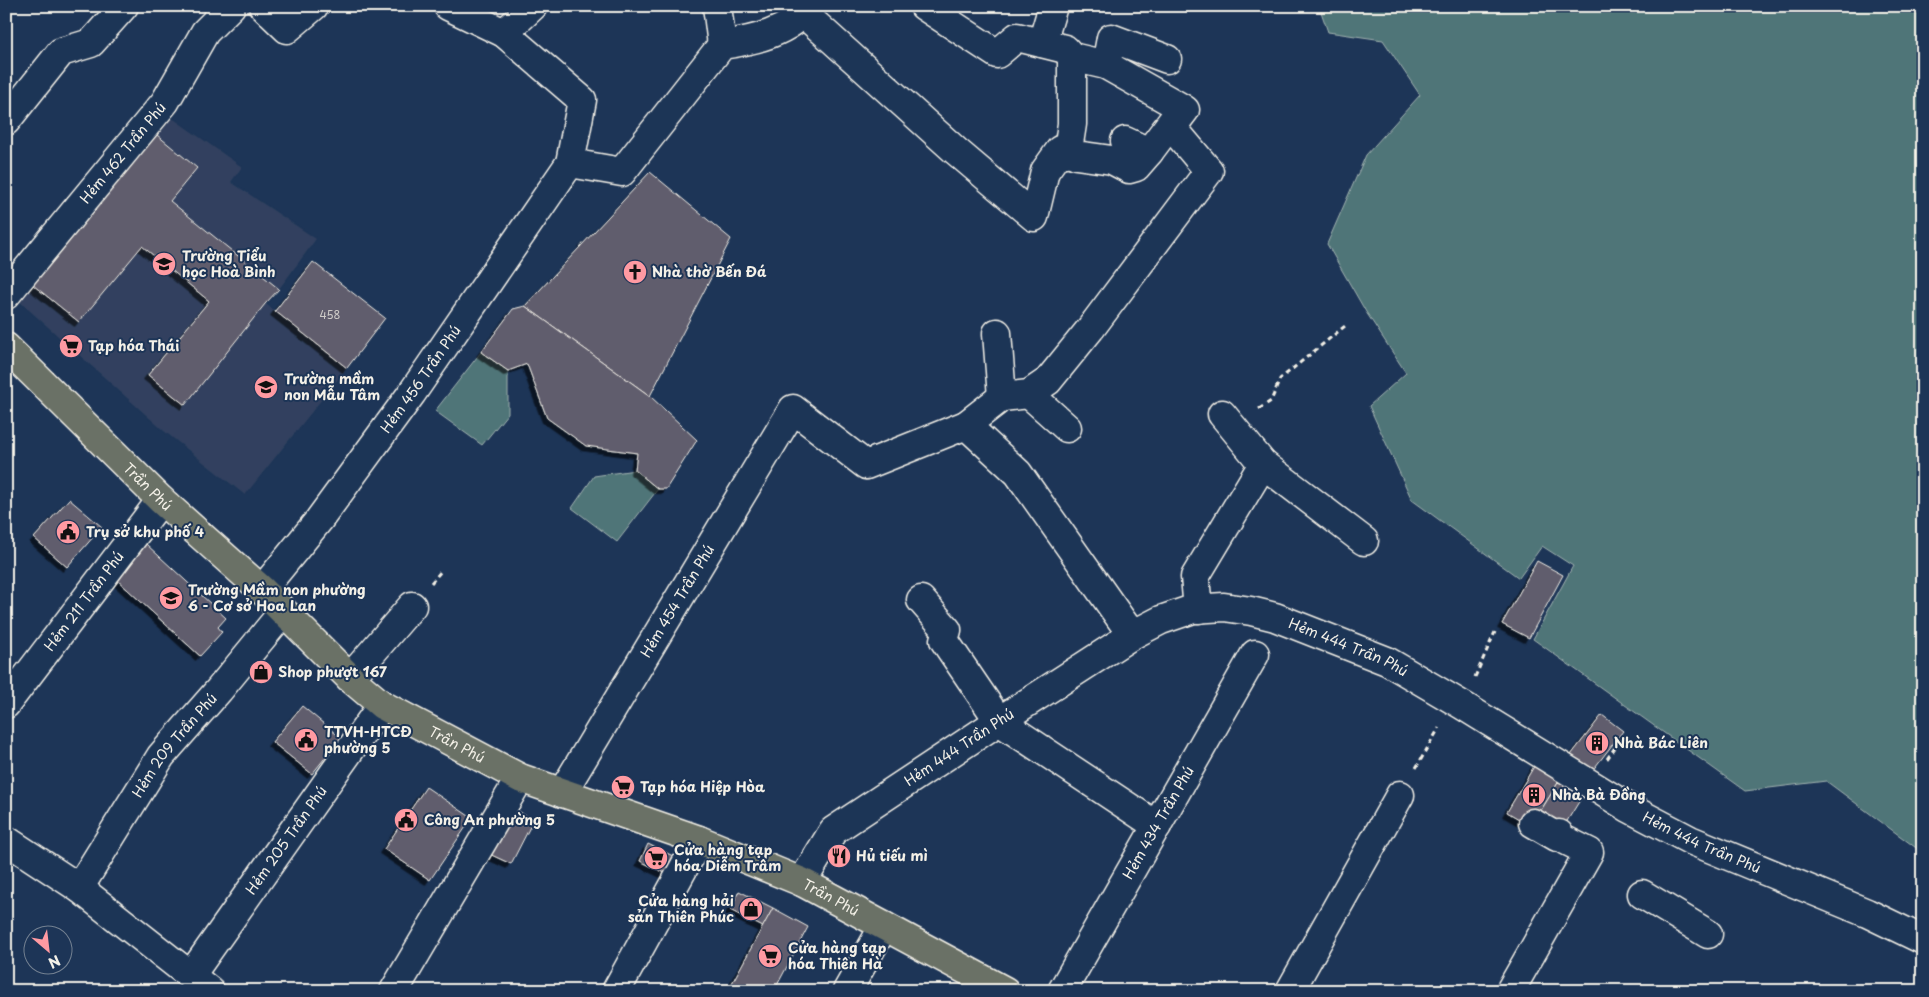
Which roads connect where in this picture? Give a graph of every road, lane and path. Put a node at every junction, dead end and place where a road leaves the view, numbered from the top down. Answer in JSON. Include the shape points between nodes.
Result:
{"nodes":[{"id":1,"x":124,"y":6,"type":"edge"},
{"id":2,"x":231,"y":6,"type":"edge"},
{"id":3,"x":263,"y":6,"type":"edge"},
{"id":4,"x":314,"y":6,"type":"edge"},
{"id":5,"x":448,"y":6,"type":"edge"},
{"id":6,"x":533,"y":6,"type":"edge"},
{"id":7,"x":718,"y":6,"type":"edge"},
{"id":8,"x":924,"y":6,"type":"edge"},
{"id":9,"x":1053,"y":6,"type":"edge"},
{"id":10,"x":807,"y":10,"type":"edge"},
{"id":11,"x":504,"y":33,"type":"junction"},
{"id":12,"x":1042,"y":43,"type":"junction"},
{"id":13,"x":722,"y":45,"type":"junction"},
{"id":14,"x":1072,"y":58,"type":"junction"},
{"id":15,"x":1167,"y":58,"type":"dead end"},
{"id":16,"x":1106,"y":65,"type":"junction"},
{"id":17,"x":1185,"y":110,"type":"dead end"},
{"id":18,"x":6,"y":121,"type":"edge"},
{"id":19,"x":1068,"y":150,"type":"junction"},
{"id":20,"x":570,"y":163,"type":"junction"},
{"id":21,"x":6,"y":295,"type":"edge"},
{"id":22,"x":1345,"y":326,"type":"dead end"},
{"id":23,"x":997,"y":333,"type":"dead end"},
{"id":24,"x":6,"y":347,"type":"edge"},
{"id":25,"x":1015,"y":395,"type":"junction"},
{"id":26,"x":1229,"y":423,"type":"joint"},
{"id":27,"x":966,"y":425,"type":"junction"},
{"id":28,"x":1066,"y":428,"type":"dead end"},
{"id":29,"x":1263,"y":464,"type":"junction"},
{"id":30,"x":161,"y":500,"type":"junction"},
{"id":31,"x":1364,"y":541,"type":"dead end"},
{"id":32,"x":262,"y":590,"type":"junction"},
{"id":33,"x":921,"y":600,"type":"dead end"},
{"id":34,"x":412,"y":606,"type":"dead end"},
{"id":35,"x":1198,"y":608,"type":"junction"},
{"id":36,"x":282,"y":612,"type":"junction"},
{"id":37,"x":1495,"y":632,"type":"dead end"},
{"id":38,"x":1132,"y":635,"type":"junction"},
{"id":39,"x":1255,"y":654,"type":"dead end"},
{"id":40,"x":350,"y":678,"type":"junction"},
{"id":41,"x":1459,"y":703,"type":"junction"},
{"id":42,"x":6,"y":704,"type":"edge"},
{"id":43,"x":382,"y":705,"type":"junction"},
{"id":44,"x":999,"y":721,"type":"junction"},
{"id":45,"x":520,"y":778,"type":"junction"},
{"id":46,"x":562,"y":793,"type":"junction"},
{"id":47,"x":1400,"y":794,"type":"joint"},
{"id":48,"x":1533,"y":823,"type":"dead end"},
{"id":49,"x":1157,"y":826,"type":"junction"},
{"id":50,"x":6,"y":840,"type":"edge"},
{"id":51,"x":700,"y":840,"type":"junction"},
{"id":52,"x":802,"y":882,"type":"junction"},
{"id":53,"x":79,"y":888,"type":"junction"},
{"id":54,"x":1642,"y":894,"type":"dead end"},
{"id":55,"x":884,"y":926,"type":"junction"},
{"id":56,"x":1708,"y":934,"type":"dead end"},
{"id":57,"x":1923,"y":940,"type":"edge"},
{"id":58,"x":201,"y":983,"type":"edge"},
{"id":59,"x":394,"y":991,"type":"edge"},
{"id":60,"x":616,"y":991,"type":"edge"},
{"id":61,"x":846,"y":991,"type":"edge"},
{"id":62,"x":1005,"y":991,"type":"edge"},
{"id":63,"x":1062,"y":991,"type":"edge"},
{"id":64,"x":1290,"y":991,"type":"edge"},
{"id":65,"x":1510,"y":991,"type":"edge"}],
"edges":[{"from":1,"to":18,"type":"street","via":[[91,43],[61,52]]},
{"from":2,"to":21,"type":"street","name":"Hẻm 462 Trần Phú","via":[[205,32],[164,102]]},
{"from":3,"to":4,"type":"street","via":[[287,29]]},
{"from":5,"to":11,"type":"street"},
{"from":6,"to":11,"type":"street"},
{"from":7,"to":13,"type":"street"},
{"from":8,"to":12,"type":"street","via":[[997,54],[1017,37]]},
{"from":9,"to":12,"type":"street"},
{"from":10,"to":13,"type":"street","via":[[791,24],[771,34]]},
{"from":10,"to":19,"type":"street","via":[[956,151],[1034,217],[1045,171],[1060,150],[1065,153]]},
{"from":11,"to":20,"type":"street","via":[[582,100]]},
{"from":12,"to":14,"type":"street","via":[[1065,50]]},
{"from":13,"to":20,"type":"street","via":[[622,172]]},
{"from":14,"to":16,"type":"street"},
{"from":14,"to":19,"type":"street","via":[[1072,124]]},
{"from":15,"to":16,"type":"street","via":[[1111,38]]},
{"from":16,"to":19,"type":"street","via":[[1182,108],[1137,146],[1136,167],[1129,169],[1112,160],[1076,155]]},
{"from":17,"to":25,"type":"street","via":[[1172,127],[1209,171],[1048,381]]},
{"from":20,"to":32,"type":"street","name":"Hẻm 456 Trần Phú","via":[[412,393],[319,520]]},
{"from":22,"to":26,"type":"path","via":[[1280,378],[1271,401],[1244,418]]},
{"from":23,"to":25,"type":"street"},
{"from":24,"to":30,"type":"main road","name":"Trần Phú"},
{"from":25,"to":27,"type":"street"},
{"from":25,"to":28,"type":"street"},
{"from":26,"to":29,"type":"street"},
{"from":27,"to":38,"type":"street","via":[[1018,472]]},
{"from":27,"to":46,"type":"street","name":"Hẻm 454 Trần Phú","via":[[866,464],[793,409]]},
{"from":29,"to":31,"type":"street"},
{"from":29,"to":35,"type":"street","via":[[1195,577]]},
{"from":30,"to":32,"type":"main road","name":"Trần Phú"},
{"from":30,"to":42,"type":"street","name":"Hẻm 211 Trần Phú"},
{"from":32,"to":36,"type":"main road","name":"Trần Phú"},
{"from":33,"to":44,"type":"street","via":[[947,630],[944,640]]},
{"from":34,"to":40,"type":"street"},
{"from":35,"to":38,"type":"street","name":"Hẻm 444 Trần Phú","via":[[1161,620]]},
{"from":35,"to":41,"type":"street","name":"Hẻm 444 Trần Phú","via":[[1224,607],[1275,617],[1387,661]]},
{"from":36,"to":40,"type":"main road","name":"Trần Phú"},
{"from":36,"to":53,"type":"street","name":"Hẻm 209 Trần Phú","via":[[161,756]]},
{"from":37,"to":41,"type":"path"},
{"from":38,"to":44,"type":"street","name":"Hẻm 444 Trần Phú"},
{"from":39,"to":49,"type":"street","name":"Hẻm 434 Trần Phú"},
{"from":40,"to":43,"type":"main road","name":"Trần Phú"},
{"from":41,"to":47,"type":"path"},
{"from":41,"to":57,"type":"street","name":"Hẻm 444 Trần Phú","via":[[1629,808],[1690,840],[1867,913]]},
{"from":43,"to":45,"type":"main road","name":"Trần Phú"},
{"from":43,"to":58,"type":"street","name":"Hẻm 205 Trần Phú"},
{"from":44,"to":49,"type":"street"},
{"from":44,"to":52,"type":"street","name":"Hẻm 444 Trần Phú","via":[[833,832]]},
{"from":45,"to":46,"type":"main road","name":"Trần Phú"},
{"from":45,"to":59,"type":"street"},
{"from":46,"to":51,"type":"main road","name":"Trần Phú"},
{"from":47,"to":64,"type":"street"},
{"from":48,"to":65,"type":"street","via":[[1588,852]]},
{"from":49,"to":63,"type":"street","name":"Hẻm 434 Trần Phú"},
{"from":50,"to":53,"type":"street"},
{"from":51,"to":52,"type":"main road","name":"Trần Phú"},
{"from":51,"to":60,"type":"street"},
{"from":52,"to":55,"type":"main road","name":"Trần Phú"},
{"from":53,"to":58,"type":"street"},
{"from":54,"to":56,"type":"street"},
{"from":55,"to":61,"type":"street"},
{"from":55,"to":62,"type":"main road","name":"Trần Phú"}]}
